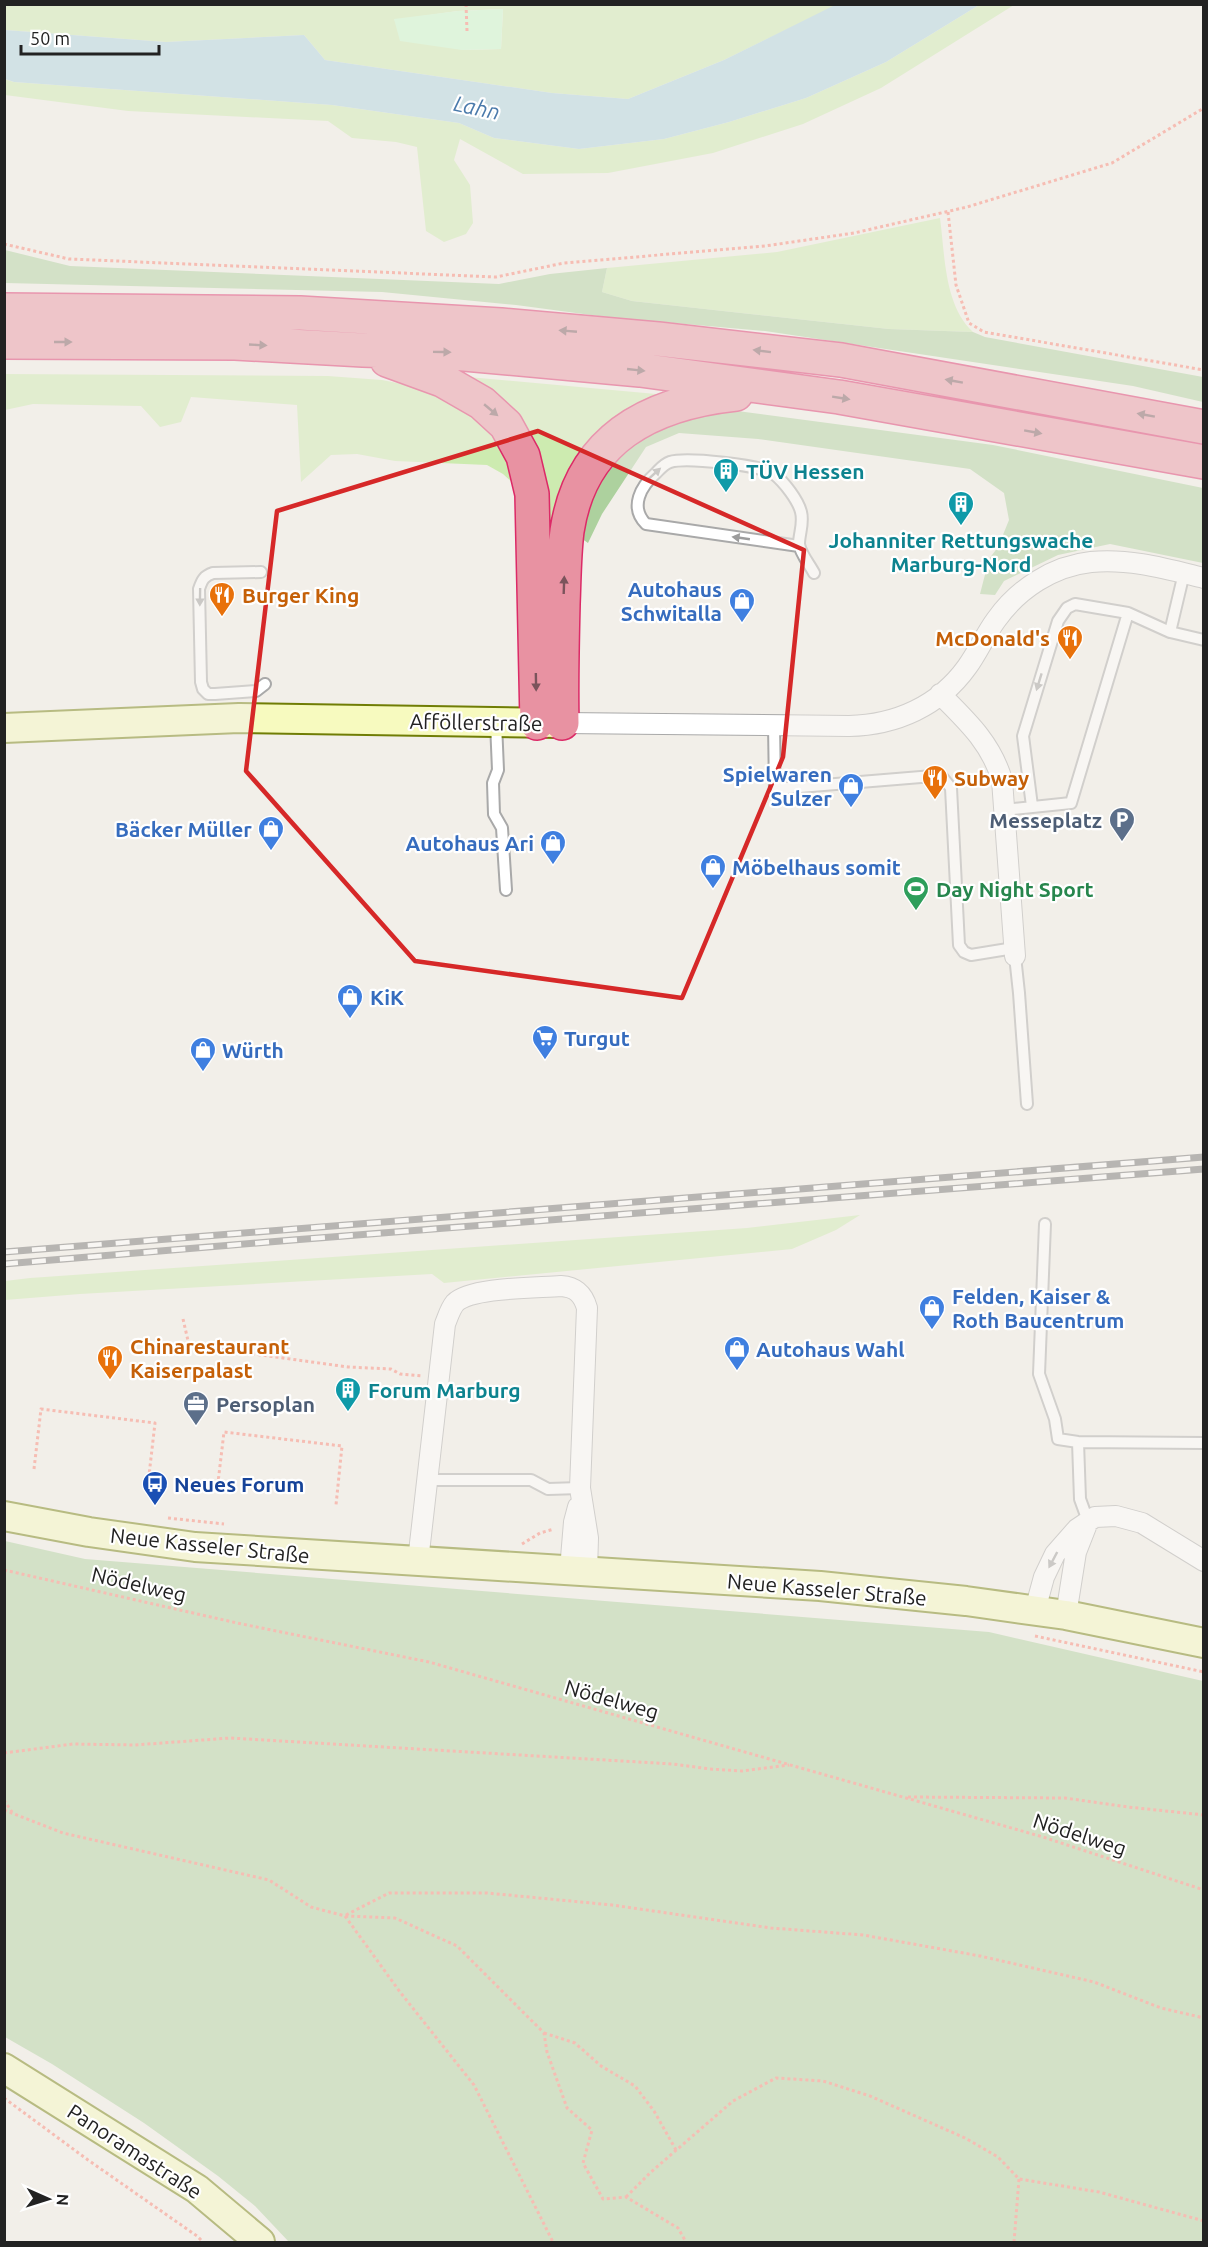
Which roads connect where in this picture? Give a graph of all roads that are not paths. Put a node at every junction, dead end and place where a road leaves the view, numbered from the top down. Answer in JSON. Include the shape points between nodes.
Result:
{"nodes":[{"id":1,"x":4,"y":310,"type":"edge"},
{"id":2,"x":4,"y":342,"type":"edge"},
{"id":3,"x":363,"y":351,"type":"junction"},
{"id":4,"x":783,"y":389,"type":"junction"},
{"id":5,"x":1203,"y":427,"type":"edge"},
{"id":6,"x":1203,"y":462,"type":"edge"},
{"id":7,"x":799,"y":546,"type":"junction"},
{"id":8,"x":261,"y":572,"type":"dead end"},
{"id":9,"x":814,"y":573,"type":"dead end"},
{"id":10,"x":1184,"y":573,"type":"junction"},
{"id":11,"x":1203,"y":578,"type":"edge"},
{"id":12,"x":1128,"y":613,"type":"junction"},
{"id":13,"x":1170,"y":632,"type":"junction"},
{"id":14,"x":1203,"y":640,"type":"edge"},
{"id":15,"x":265,"y":684,"type":"dead end"},
{"id":16,"x":940,"y":694,"type":"junction"},
{"id":17,"x":496,"y":722,"type":"junction"},
{"id":18,"x":549,"y":723,"type":"junction"},
{"id":19,"x":774,"y":725,"type":"junction"},
{"id":20,"x":4,"y":728,"type":"edge"},
{"id":21,"x":1032,"y":806,"type":"junction"},
{"id":22,"x":1004,"y":810,"type":"junction"},
{"id":23,"x":506,"y":890,"type":"dead end"},
{"id":24,"x":1015,"y":952,"type":"junction"},
{"id":25,"x":1027,"y":1104,"type":"dead end"},
{"id":26,"x":1044,"y":1224,"type":"dead end"},
{"id":27,"x":1078,"y":1442,"type":"junction"},
{"id":28,"x":1203,"y":1443,"type":"edge"},
{"id":29,"x":426,"y":1480,"type":"junction"},
{"id":30,"x":580,"y":1492,"type":"junction"},
{"id":31,"x":4,"y":1515,"type":"edge"},
{"id":32,"x":1088,"y":1521,"type":"junction"},
{"id":33,"x":418,"y":1561,"type":"junction"},
{"id":34,"x":1203,"y":1561,"type":"edge"},
{"id":35,"x":579,"y":1570,"type":"junction"},
{"id":36,"x":1035,"y":1610,"type":"junction"},
{"id":37,"x":1066,"y":1615,"type":"junction"},
{"id":38,"x":1203,"y":1643,"type":"edge"},
{"id":39,"x":4,"y":2068,"type":"edge"},
{"id":40,"x":260,"y":2242,"type":"edge"}],
"edges":[{"from":5,"to":1,"type":"highway","one_way":true,"via":[[842,360],[658,339],[300,313]]},
{"from":2,"to":3,"type":"highway","one_way":true,"via":[[235,343]]},
{"from":3,"to":4,"type":"highway","one_way":true,"via":[[453,353],[640,370]]},
{"from":3,"to":18,"type":"highway","one_way":true,"via":[[442,380],[468,394],[506,425],[519,446],[532,494]]},
{"from":4,"to":6,"type":"highway","one_way":true},
{"from":18,"to":4,"type":"highway","one_way":true,"via":[[567,531],[578,494],[596,458],[611,441],[639,421],[679,404]]},
{"from":7,"to":7,"type":"lane","one_way":true,"via":[[646,524],[637,507],[639,494],[645,482],[667,463],[692,460],[762,469],[774,474],[801,512]]},
{"from":7,"to":9,"type":"lane"},
{"from":8,"to":15,"type":"lane","one_way":true,"via":[[213,573],[201,580],[201,682],[203,689],[215,694],[256,691]]},
{"from":10,"to":11,"type":"street","name":"Afföllerstraße"},
{"from":10,"to":13,"type":"lane"},
{"from":10,"to":16,"type":"street","name":"Afföllerstraße","via":[[1128,561],[1107,561],[1089,562],[1046,575],[1009,604],[967,667]]},
{"from":12,"to":13,"type":"lane"},
{"from":12,"to":21,"type":"lane","via":[[1071,803]]},
{"from":12,"to":21,"type":"lane","one_way":true,"via":[[1075,604],[1058,621],[1023,736]]},
{"from":13,"to":14,"type":"lane"},
{"from":16,"to":19,"type":"street","name":"Afföllerstraße","via":[[917,711],[869,725]]},
{"from":16,"to":22,"type":"street","via":[[970,722],[986,745],[1002,780]]},
{"from":17,"to":18,"type":"main road","name":"Afföllerstraße"},
{"from":17,"to":20,"type":"main road","name":"Afföllerstraße","via":[[239,718]]},
{"from":17,"to":23,"type":"lane","via":[[498,770],[493,783],[494,814],[502,828]]},
{"from":18,"to":19,"type":"street","name":"Afföllerstraße"},
{"from":19,"to":24,"type":"lane","via":[[775,789],[933,776],[946,780],[951,788],[959,945],[971,955]]},
{"from":21,"to":22,"type":"lane"},
{"from":22,"to":24,"type":"street"},
{"from":24,"to":25,"type":"lane"},
{"from":26,"to":27,"type":"lane","via":[[1040,1374],[1058,1439]]},
{"from":27,"to":28,"type":"lane"},
{"from":27,"to":32,"type":"lane","via":[[1080,1499]]},
{"from":29,"to":30,"type":"lane","via":[[531,1480],[548,1489]]},
{"from":29,"to":30,"type":"street","via":[[445,1324],[454,1304],[478,1293],[561,1286],[578,1291],[587,1308]]},
{"from":29,"to":33,"type":"street"},
{"from":30,"to":35,"type":"street","via":[[574,1529]]},
{"from":30,"to":35,"type":"street","via":[[588,1538]]},
{"from":31,"to":33,"type":"main road","name":"Neue Kasseler Straße","via":[[195,1547]]},
{"from":32,"to":34,"type":"street","via":[[1104,1515],[1142,1523]]},
{"from":32,"to":36,"type":"street","one_way":true,"via":[[1055,1554]]},
{"from":32,"to":37,"type":"street","via":[[1076,1552]]},
{"from":33,"to":35,"type":"main road","name":"Neue Kasseler Straße"},
{"from":35,"to":36,"type":"main road","name":"Neue Kasseler Straße","via":[[820,1586]]},
{"from":36,"to":37,"type":"main road","name":"Neue Kasseler Straße"},
{"from":37,"to":38,"type":"main road","name":"Neue Kasseler Straße"},
{"from":39,"to":40,"type":"main road","name":"Panoramastraße","via":[[197,2189]]}]}
